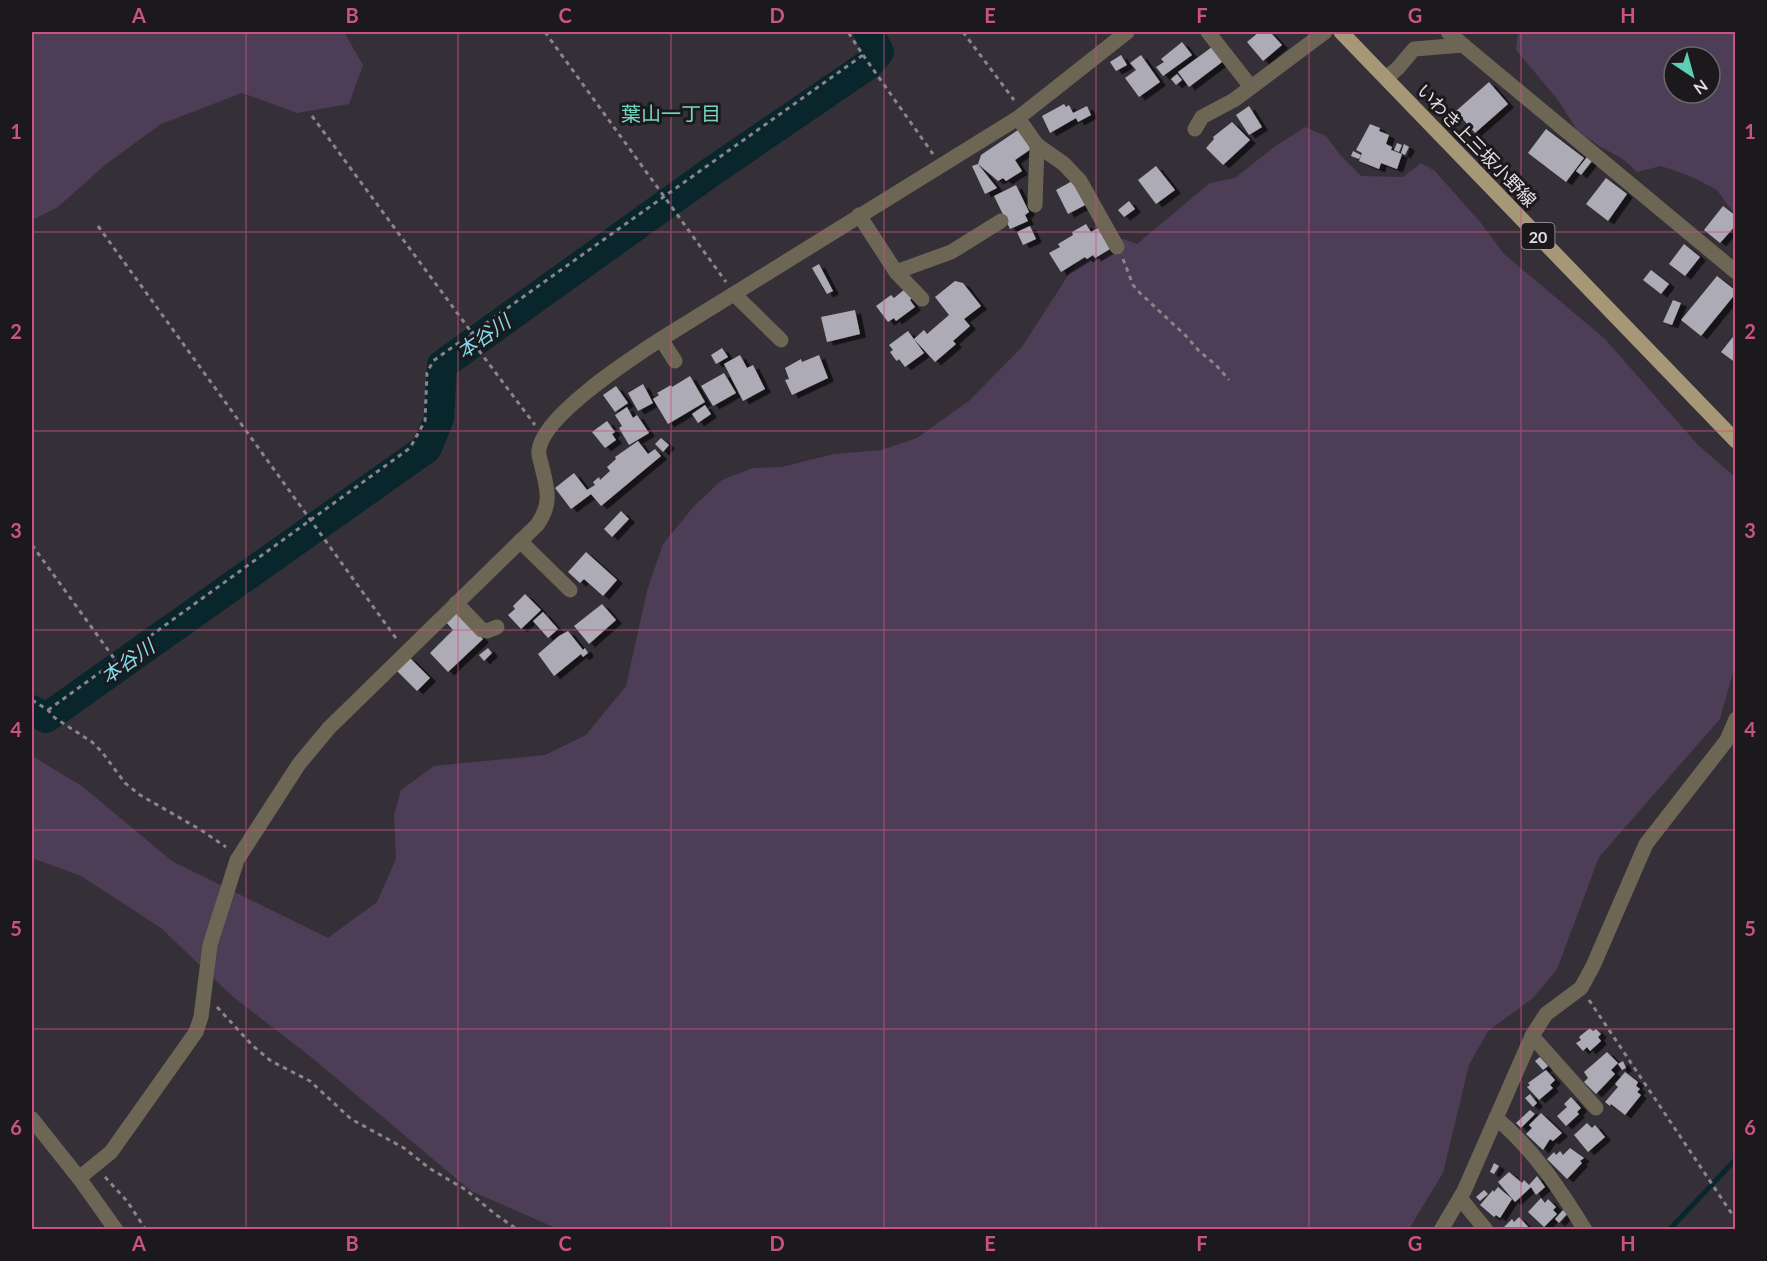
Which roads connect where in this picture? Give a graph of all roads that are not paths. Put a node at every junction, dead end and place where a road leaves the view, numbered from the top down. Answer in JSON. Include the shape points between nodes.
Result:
{"nodes":[{"id":1,"x":1127,"y":32,"type":"edge"},
{"id":2,"x":1208,"y":32,"type":"edge"},
{"id":3,"x":1325,"y":32,"type":"edge"},
{"id":4,"x":1341,"y":32,"type":"edge"},
{"id":5,"x":1448,"y":32,"type":"edge"},
{"id":6,"x":1463,"y":45,"type":"junction"},
{"id":7,"x":1386,"y":78,"type":"junction"},
{"id":8,"x":1251,"y":87,"type":"junction"},
{"id":9,"x":1021,"y":116,"type":"junction"},
{"id":10,"x":1195,"y":129,"type":"dead end"},
{"id":11,"x":1036,"y":145,"type":"junction"},
{"id":12,"x":1035,"y":205,"type":"dead end"},
{"id":13,"x":860,"y":215,"type":"junction"},
{"id":14,"x":1001,"y":221,"type":"dead end"},
{"id":15,"x":1117,"y":247,"type":"road end"},
{"id":16,"x":896,"y":272,"type":"junction"},
{"id":17,"x":1736,"y":272,"type":"edge"},
{"id":18,"x":734,"y":294,"type":"junction"},
{"id":19,"x":922,"y":299,"type":"dead end"},
{"id":20,"x":661,"y":339,"type":"junction"},
{"id":21,"x":781,"y":340,"type":"dead end"},
{"id":22,"x":675,"y":361,"type":"dead end"},
{"id":23,"x":1736,"y":441,"type":"edge"},
{"id":24,"x":520,"y":541,"type":"junction"},
{"id":25,"x":570,"y":590,"type":"dead end"},
{"id":26,"x":456,"y":603,"type":"junction"},
{"id":27,"x":497,"y":627,"type":"dead end"},
{"id":28,"x":1736,"y":719,"type":"edge"},
{"id":29,"x":1732,"y":742,"type":"edge"},
{"id":30,"x":1532,"y":1036,"type":"junction"},
{"id":31,"x":1596,"y":1108,"type":"dead end"},
{"id":32,"x":1496,"y":1118,"type":"junction"},
{"id":33,"x":32,"y":1119,"type":"edge"},
{"id":34,"x":79,"y":1178,"type":"junction"},
{"id":35,"x":1460,"y":1198,"type":"junction"},
{"id":36,"x":116,"y":1230,"type":"edge"},
{"id":37,"x":1441,"y":1230,"type":"edge"},
{"id":38,"x":1486,"y":1230,"type":"edge"},
{"id":39,"x":1585,"y":1230,"type":"edge"}],
"edges":[{"from":1,"to":9,"type":"street"},
{"from":2,"to":8,"type":"street"},
{"from":3,"to":8,"type":"street"},
{"from":4,"to":7,"type":"main road","name":"いわき上三坂小野線","number":"20"},
{"from":5,"to":6,"type":"street"},
{"from":6,"to":7,"type":"street","via":[[1414,49]]},
{"from":6,"to":17,"type":"street"},
{"from":7,"to":23,"type":"main road","name":"いわき上三坂小野線","number":"20"},
{"from":8,"to":10,"type":"street","via":[[1202,117]]},
{"from":9,"to":11,"type":"street"},
{"from":9,"to":13,"type":"street"},
{"from":11,"to":12,"type":"street"},
{"from":11,"to":15,"type":"street","via":[[1064,164],[1080,181]]},
{"from":13,"to":16,"type":"street"},
{"from":13,"to":18,"type":"street"},
{"from":14,"to":16,"type":"street","via":[[951,252]]},
{"from":16,"to":19,"type":"street"},
{"from":18,"to":20,"type":"street"},
{"from":18,"to":21,"type":"street"},
{"from":20,"to":22,"type":"street"},
{"from":20,"to":24,"type":"street","via":[[582,395],[543,436],[538,451],[548,502],[544,515]]},
{"from":24,"to":25,"type":"street"},
{"from":24,"to":26,"type":"street"},
{"from":26,"to":27,"type":"street","via":[[482,630]]},
{"from":26,"to":34,"type":"street","via":[[313,745],[239,858],[210,945],[196,1032],[111,1152]]},
{"from":28,"to":29,"type":"street"},
{"from":29,"to":30,"type":"street","via":[[1646,844],[1581,988],[1545,1014]]},
{"from":30,"to":31,"type":"street"},
{"from":30,"to":32,"type":"street"},
{"from":32,"to":35,"type":"street"},
{"from":32,"to":39,"type":"street","via":[[1546,1171]]},
{"from":33,"to":34,"type":"street"},
{"from":34,"to":36,"type":"street"},
{"from":35,"to":37,"type":"street"},
{"from":35,"to":38,"type":"street"}]}
